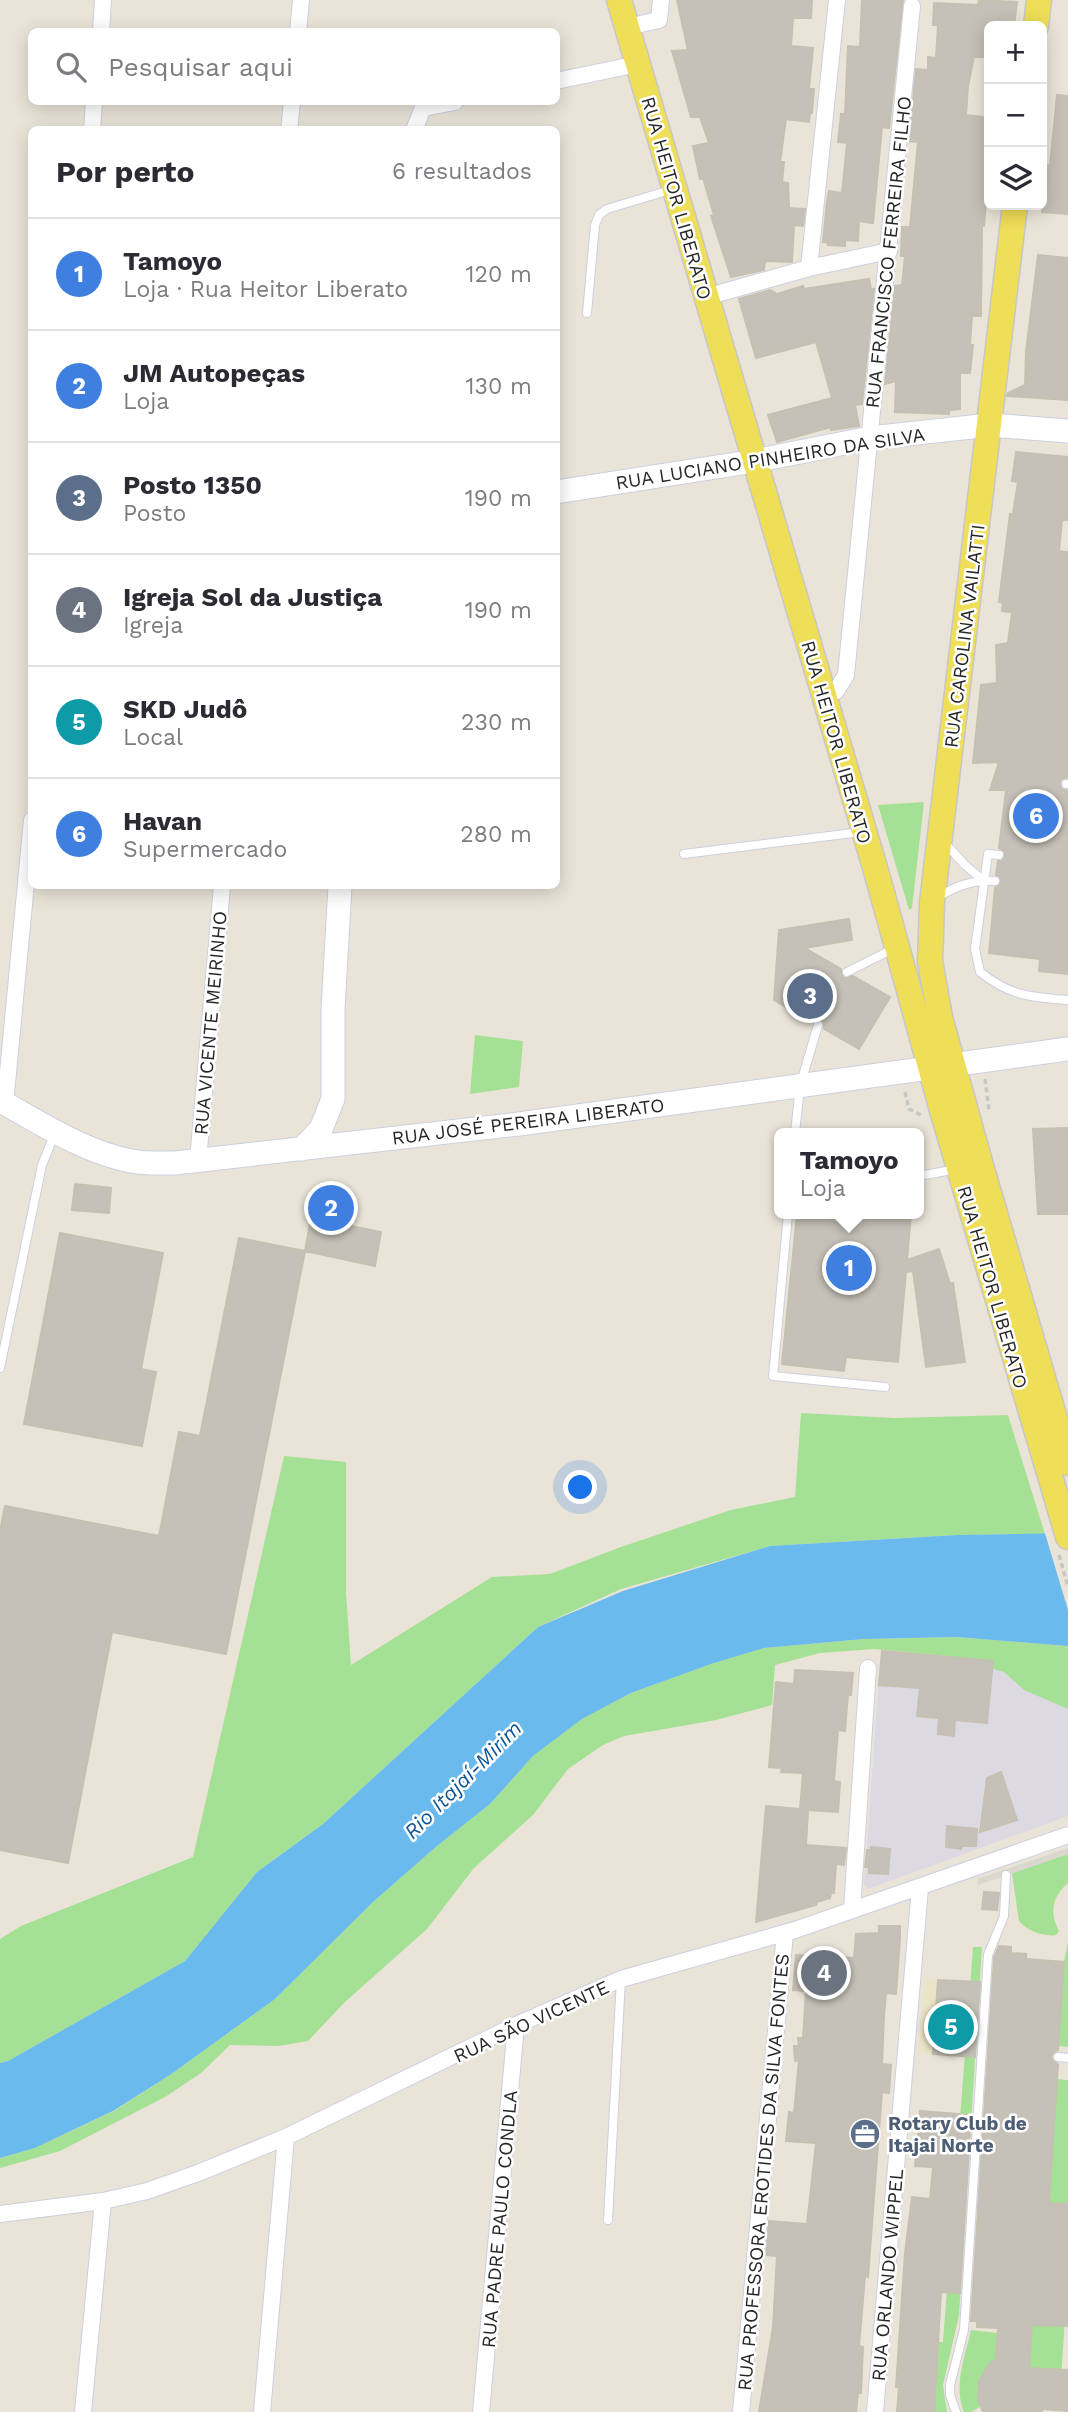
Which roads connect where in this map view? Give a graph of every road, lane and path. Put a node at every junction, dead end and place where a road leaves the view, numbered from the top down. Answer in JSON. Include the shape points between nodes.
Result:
{"nodes":[{"id":1,"x":103,"y":0,"type":"edge"},
{"id":2,"x":301,"y":0,"type":"edge"},
{"id":3,"x":619,"y":0,"type":"edge"},
{"id":4,"x":661,"y":0,"type":"edge"},
{"id":5,"x":837,"y":0,"type":"edge"},
{"id":6,"x":1039,"y":0,"type":"edge"},
{"id":7,"x":912,"y":6,"type":"dead end"},
{"id":8,"x":1036,"y":21,"type":"edge"},
{"id":9,"x":627,"y":27,"type":"junction"},
{"id":10,"x":100,"y":28,"type":"edge"},
{"id":11,"x":298,"y":28,"type":"edge"},
{"id":12,"x":638,"y":64,"type":"junction"},
{"id":13,"x":560,"y":79,"type":"edge"},
{"id":14,"x":94,"y":105,"type":"edge"},
{"id":15,"x":292,"y":105,"type":"edge"},
{"id":16,"x":440,"y":105,"type":"edge"},
{"id":17,"x":92,"y":126,"type":"edge"},
{"id":18,"x":289,"y":126,"type":"edge"},
{"id":19,"x":415,"y":126,"type":"edge"},
{"id":20,"x":674,"y":188,"type":"junction"},
{"id":21,"x":1014,"y":210,"type":"edge"},
{"id":22,"x":889,"y":251,"type":"junction"},
{"id":23,"x":809,"y":268,"type":"junction"},
{"id":24,"x":706,"y":297,"type":"junction"},
{"id":25,"x":587,"y":313,"type":"dead end"},
{"id":26,"x":990,"y":425,"type":"junction"},
{"id":27,"x":1068,"y":430,"type":"edge"},
{"id":28,"x":870,"y":438,"type":"junction"},
{"id":29,"x":755,"y":461,"type":"junction"},
{"id":30,"x":560,"y":491,"type":"edge"},
{"id":31,"x":824,"y":697,"type":"junction"},
{"id":32,"x":864,"y":832,"type":"junction"},
{"id":33,"x":940,"y":837,"type":"junction"},
{"id":34,"x":684,"y":853,"type":"dead end"},
{"id":35,"x":999,"y":855,"type":"dead end"},
{"id":36,"x":28,"y":859,"type":"edge"},
{"id":37,"x":983,"y":880,"type":"junction"},
{"id":38,"x":995,"y":881,"type":"dead end"},
{"id":39,"x":222,"y":889,"type":"edge"},
{"id":40,"x":340,"y":889,"type":"edge"},
{"id":41,"x":932,"y":903,"type":"junction"},
{"id":42,"x":897,"y":947,"type":"junction"},
{"id":43,"x":847,"y":972,"type":"dead end"},
{"id":44,"x":1068,"y":1000,"type":"edge"},
{"id":45,"x":818,"y":1025,"type":"dead end"},
{"id":46,"x":1065,"y":1045,"type":"edge"},
{"id":47,"x":942,"y":1067,"type":"junction"},
{"id":48,"x":900,"y":1072,"type":"junction"},
{"id":49,"x":800,"y":1086,"type":"junction"},
{"id":50,"x":333,"y":1099,"type":"junction"},
{"id":51,"x":3,"y":1102,"type":"edge"},
{"id":52,"x":926,"y":1118,"type":"dead end"},
{"id":53,"x":796,"y":1128,"type":"edge"},
{"id":54,"x":56,"y":1131,"type":"junction"},
{"id":55,"x":365,"y":1142,"type":"junction"},
{"id":56,"x":302,"y":1149,"type":"junction"},
{"id":57,"x":198,"y":1161,"type":"junction"},
{"id":58,"x":959,"y":1169,"type":"junction"},
{"id":59,"x":924,"y":1175,"type":"edge"},
{"id":60,"x":788,"y":1219,"type":"edge"},
{"id":61,"x":0,"y":1368,"type":"edge"},
{"id":62,"x":885,"y":1387,"type":"dead end"},
{"id":63,"x":1068,"y":1463,"type":"edge"},
{"id":64,"x":1068,"y":1537,"type":"edge"},
{"id":65,"x":868,"y":1668,"type":"dead end"},
{"id":66,"x":1068,"y":1835,"type":"edge"},
{"id":67,"x":1006,"y":1875,"type":"dead end"},
{"id":68,"x":920,"y":1888,"type":"junction"},
{"id":69,"x":852,"y":1910,"type":"junction"},
{"id":70,"x":785,"y":1933,"type":"junction"},
{"id":71,"x":621,"y":1979,"type":"junction"},
{"id":72,"x":516,"y":2025,"type":"junction"},
{"id":73,"x":1058,"y":2057,"type":"dead end"},
{"id":74,"x":1068,"y":2058,"type":"edge"},
{"id":75,"x":286,"y":2137,"type":"junction"},
{"id":76,"x":103,"y":2201,"type":"junction"},
{"id":77,"x":0,"y":2214,"type":"edge"},
{"id":78,"x":608,"y":2220,"type":"dead end"},
{"id":79,"x":83,"y":2412,"type":"edge"},
{"id":80,"x":262,"y":2412,"type":"edge"},
{"id":81,"x":481,"y":2412,"type":"edge"},
{"id":82,"x":741,"y":2412,"type":"edge"},
{"id":83,"x":875,"y":2412,"type":"edge"},
{"id":84,"x":956,"y":2412,"type":"edge"}],
"edges":[{"from":1,"to":10,"type":"street"},
{"from":2,"to":11,"type":"street"},
{"from":3,"to":9,"type":"main road","name":"RUA HEITOR LIBERATO"},
{"from":4,"to":9,"type":"street","via":[[659,20]]},
{"from":5,"to":23,"type":"street"},
{"from":6,"to":8,"type":"main road"},
{"from":7,"to":22,"type":"street","name":"RUA FRANCISCO FERREIRA FILHO"},
{"from":9,"to":12,"type":"main road","name":"RUA HEITOR LIBERATO"},
{"from":12,"to":13,"type":"street"},
{"from":12,"to":20,"type":"main road","name":"RUA HEITOR LIBERATO"},
{"from":14,"to":17,"type":"street"},
{"from":15,"to":18,"type":"street"},
{"from":16,"to":19,"type":"street","via":[[424,108]]},
{"from":20,"to":24,"type":"main road","name":"RUA HEITOR LIBERATO"},
{"from":20,"to":25,"type":"lane","via":[[599,215]]},
{"from":21,"to":26,"type":"main road","name":"RUA CAROLINA VAILATTI"},
{"from":22,"to":23,"type":"street"},
{"from":22,"to":28,"type":"street","name":"RUA FRANCISCO FERREIRA FILHO"},
{"from":23,"to":24,"type":"street"},
{"from":24,"to":29,"type":"main road","name":"RUA HEITOR LIBERATO"},
{"from":26,"to":27,"type":"main road","name":"RUA LUCIANO PINHEIRO DA SILVA"},
{"from":26,"to":28,"type":"main road","name":"RUA LUCIANO PINHEIRO DA SILVA"},
{"from":26,"to":33,"type":"main road","name":"RUA CAROLINA VAILATTI"},
{"from":28,"to":29,"type":"main road","name":"RUA LUCIANO PINHEIRO DA SILVA"},
{"from":28,"to":31,"type":"street","name":"RUA FRANCISCO FERREIRA FILHO","via":[[846,675],[836,691]]},
{"from":29,"to":30,"type":"main road","name":"RUA LUCIANO PINHEIRO DA SILVA"},
{"from":29,"to":31,"type":"main road","name":"RUA HEITOR LIBERATO"},
{"from":31,"to":32,"type":"main road","name":"RUA HEITOR LIBERATO"},
{"from":32,"to":34,"type":"lane"},
{"from":32,"to":42,"type":"main road","name":"RUA HEITOR LIBERATO"},
{"from":33,"to":37,"type":"lane"},
{"from":33,"to":41,"type":"main road","name":"RUA CAROLINA VAILATTI"},
{"from":35,"to":37,"type":"lane","via":[[988,854]]},
{"from":36,"to":51,"type":"street"},
{"from":37,"to":38,"type":"lane"},
{"from":37,"to":41,"type":"lane","via":[[950,890]]},
{"from":37,"to":44,"type":"lane","via":[[975,949],[980,972],[1013,993]]},
{"from":39,"to":57,"type":"street","name":"RUA VICENTE MEIRINHO"},
{"from":40,"to":50,"type":"main road"},
{"from":41,"to":47,"type":"main road","name":"RUA CAROLINA VAILATTI","via":[[930,961],[940,1017]]},
{"from":42,"to":43,"type":"lane"},
{"from":42,"to":47,"type":"main road","name":"RUA HEITOR LIBERATO"},
{"from":45,"to":49,"type":"lane"},
{"from":46,"to":47,"type":"main road","name":"RUA JOSÉ PEREIRA LIBERATO"},
{"from":47,"to":48,"type":"main road","name":"RUA JOSÉ PEREIRA LIBERATO"},
{"from":47,"to":58,"type":"main road","name":"RUA HEITOR LIBERATO"},
{"from":47,"to":63,"type":"main road","name":"RUA HEITOR LIBERATO"},
{"from":48,"to":49,"type":"main road","name":"RUA JOSÉ PEREIRA LIBERATO"},
{"from":48,"to":52,"type":"path","via":[[909,1109]]},
{"from":49,"to":53,"type":"lane"},
{"from":49,"to":55,"type":"main road","name":"RUA JOSÉ PEREIRA LIBERATO"},
{"from":50,"to":55,"type":"main road","via":[[346,1130]]},
{"from":50,"to":56,"type":"main road","via":[[321,1129]]},
{"from":51,"to":54,"type":"main road","name":"RUA JOSÉ PEREIRA LIBERATO"},
{"from":54,"to":57,"type":"main road","name":"RUA JOSÉ PEREIRA LIBERATO","via":[[131,1161]]},
{"from":54,"to":61,"type":"lane","via":[[42,1165]]},
{"from":55,"to":56,"type":"main road","name":"RUA JOSÉ PEREIRA LIBERATO"},
{"from":56,"to":57,"type":"main road","name":"RUA JOSÉ PEREIRA LIBERATO"},
{"from":58,"to":59,"type":"lane"},
{"from":58,"to":64,"type":"main road","name":"RUA HEITOR LIBERATO"},
{"from":60,"to":62,"type":"lane","via":[[773,1377]]},
{"from":65,"to":69,"type":"street"},
{"from":66,"to":68,"type":"street","name":"RUA SÃO VICENTE"},
{"from":67,"to":84,"type":"lane","via":[[1004,1916],[988,1955],[964,2330],[950,2385]]},
{"from":68,"to":69,"type":"street","name":"RUA SÃO VICENTE"},
{"from":68,"to":83,"type":"street","name":"RUA ORLANDO WIPPEL"},
{"from":69,"to":70,"type":"street","name":"RUA SÃO VICENTE"},
{"from":70,"to":71,"type":"street","name":"RUA SÃO VICENTE"},
{"from":70,"to":82,"type":"street","name":"RUA PROFESSORA EROTIDES DA SILVA FONTES"},
{"from":71,"to":72,"type":"street","name":"RUA SÃO VICENTE"},
{"from":71,"to":78,"type":"lane"},
{"from":72,"to":75,"type":"street","name":"RUA SÃO VICENTE"},
{"from":72,"to":81,"type":"street","name":"RUA PADRE PAULO CONDLA"},
{"from":73,"to":74,"type":"lane"},
{"from":75,"to":76,"type":"street","name":"RUA SÃO VICENTE","via":[[147,2191]]},
{"from":75,"to":80,"type":"street"},
{"from":76,"to":77,"type":"street","name":"RUA SÃO VICENTE"},
{"from":76,"to":79,"type":"street"}]}
